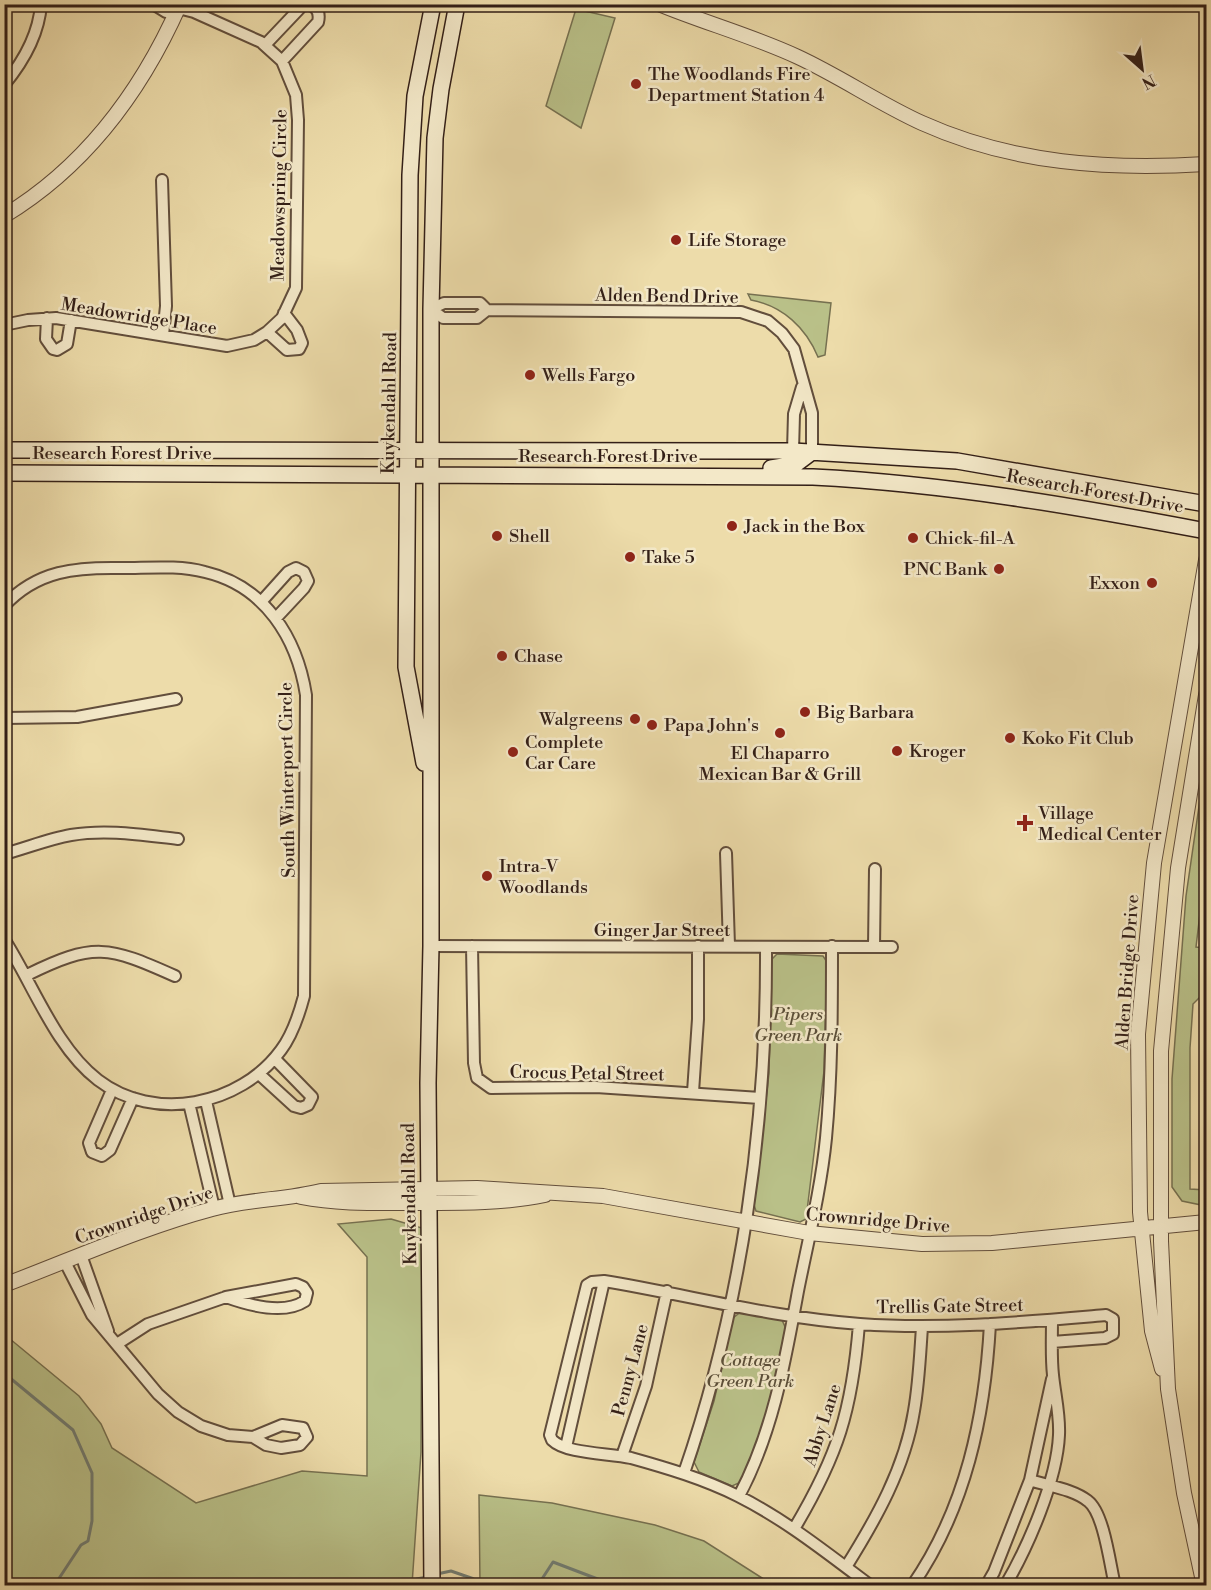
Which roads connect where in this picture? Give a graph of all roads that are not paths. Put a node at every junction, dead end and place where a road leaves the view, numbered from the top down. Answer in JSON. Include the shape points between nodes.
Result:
{"nodes":[{"id":1,"x":41,"y":4,"type":"edge"},
{"id":2,"x":153,"y":4,"type":"edge"},
{"id":3,"x":433,"y":4,"type":"edge"},
{"id":4,"x":457,"y":4,"type":"edge"},
{"id":5,"x":647,"y":4,"type":"edge"},
{"id":6,"x":178,"y":6,"type":"edge"},
{"id":7,"x":664,"y":7,"type":"edge"},
{"id":8,"x":265,"y":45,"type":"junction"},
{"id":9,"x":282,"y":61,"type":"junction"},
{"id":10,"x":4,"y":85,"type":"edge"},
{"id":11,"x":1206,"y":164,"type":"edge"},
{"id":12,"x":162,"y":180,"type":"dead end"},
{"id":13,"x":4,"y":216,"type":"edge"},
{"id":14,"x":430,"y":309,"type":"junction"},
{"id":15,"x":284,"y":313,"type":"junction"},
{"id":16,"x":47,"y":318,"type":"junction"},
{"id":17,"x":71,"y":320,"type":"junction"},
{"id":18,"x":4,"y":325,"type":"edge"},
{"id":19,"x":266,"y":332,"type":"junction"},
{"id":20,"x":163,"y":335,"type":"junction"},
{"id":21,"x":802,"y":387,"type":"junction"},
{"id":22,"x":4,"y":450,"type":"edge"},
{"id":23,"x":432,"y":450,"type":"junction"},
{"id":24,"x":408,"y":451,"type":"junction"},
{"id":25,"x":793,"y":452,"type":"junction"},
{"id":26,"x":812,"y":452,"type":"junction"},
{"id":27,"x":869,"y":454,"type":"junction"},
{"id":28,"x":4,"y":473,"type":"edge"},
{"id":29,"x":407,"y":474,"type":"junction"},
{"id":30,"x":431,"y":474,"type":"junction"},
{"id":31,"x":737,"y":476,"type":"junction"},
{"id":32,"x":791,"y":477,"type":"junction"},
{"id":33,"x":1206,"y":504,"type":"edge"},
{"id":34,"x":1206,"y":531,"type":"edge"},
{"id":35,"x":1206,"y":560,"type":"edge"},
{"id":36,"x":261,"y":602,"type":"junction"},
{"id":37,"x":4,"y":606,"type":"edge"},
{"id":38,"x":276,"y":618,"type":"junction"},
{"id":39,"x":1206,"y":695,"type":"edge"},
{"id":40,"x":176,"y":699,"type":"dead end"},
{"id":41,"x":4,"y":718,"type":"edge"},
{"id":42,"x":431,"y":802,"type":"junction"},
{"id":43,"x":178,"y":839,"type":"dead end"},
{"id":44,"x":726,"y":853,"type":"dead end"},
{"id":45,"x":4,"y":854,"type":"edge"},
{"id":46,"x":875,"y":869,"type":"dead end"},
{"id":47,"x":4,"y":939,"type":"edge"},
{"id":48,"x":431,"y":946,"type":"junction"},
{"id":49,"x":472,"y":946,"type":"junction"},
{"id":50,"x":698,"y":946,"type":"junction"},
{"id":51,"x":729,"y":946,"type":"junction"},
{"id":52,"x":766,"y":946,"type":"junction"},
{"id":53,"x":832,"y":946,"type":"junction"},
{"id":54,"x":874,"y":946,"type":"junction"},
{"id":55,"x":892,"y":947,"type":"dead end"},
{"id":56,"x":27,"y":975,"type":"junction"},
{"id":57,"x":175,"y":976,"type":"dead end"},
{"id":58,"x":275,"y":1059,"type":"junction"},
{"id":59,"x":259,"y":1074,"type":"junction"},
{"id":60,"x":112,"y":1090,"type":"junction"},
{"id":61,"x":693,"y":1092,"type":"junction"},
{"id":62,"x":133,"y":1098,"type":"junction"},
{"id":63,"x":760,"y":1098,"type":"junction"},
{"id":64,"x":206,"y":1101,"type":"junction"},
{"id":65,"x":189,"y":1103,"type":"junction"},
{"id":66,"x":429,"y":1195,"type":"junction"},
{"id":67,"x":230,"y":1205,"type":"junction"},
{"id":68,"x":214,"y":1208,"type":"junction"},
{"id":69,"x":745,"y":1221,"type":"junction"},
{"id":70,"x":1206,"y":1222,"type":"edge"},
{"id":71,"x":1161,"y":1227,"type":"junction"},
{"id":72,"x":1142,"y":1229,"type":"junction"},
{"id":73,"x":809,"y":1233,"type":"junction"},
{"id":74,"x":81,"y":1255,"type":"junction"},
{"id":75,"x":65,"y":1262,"type":"junction"},
{"id":76,"x":604,"y":1281,"type":"junction"},
{"id":77,"x":4,"y":1285,"type":"edge"},
{"id":78,"x":667,"y":1291,"type":"junction"},
{"id":79,"x":226,"y":1297,"type":"junction"},
{"id":80,"x":730,"y":1304,"type":"junction"},
{"id":81,"x":794,"y":1317,"type":"junction"},
{"id":82,"x":1052,"y":1320,"type":"junction"},
{"id":83,"x":859,"y":1324,"type":"junction"},
{"id":84,"x":990,"y":1324,"type":"junction"},
{"id":85,"x":922,"y":1327,"type":"junction"},
{"id":86,"x":109,"y":1334,"type":"junction"},
{"id":87,"x":1052,"y":1342,"type":"junction"},
{"id":88,"x":117,"y":1344,"type":"junction"},
{"id":89,"x":1053,"y":1376,"type":"junction"},
{"id":90,"x":1168,"y":1389,"type":"junction"},
{"id":91,"x":253,"y":1437,"type":"dead end"},
{"id":92,"x":566,"y":1447,"type":"junction"},
{"id":93,"x":622,"y":1456,"type":"junction"},
{"id":94,"x":684,"y":1473,"type":"junction"},
{"id":95,"x":1030,"y":1480,"type":"junction"},
{"id":96,"x":1048,"y":1486,"type":"junction"},
{"id":97,"x":739,"y":1496,"type":"junction"},
{"id":98,"x":794,"y":1529,"type":"junction"},
{"id":99,"x":846,"y":1567,"type":"junction"},
{"id":100,"x":432,"y":1586,"type":"edge"},
{"id":101,"x":871,"y":1586,"type":"edge"},
{"id":102,"x":912,"y":1586,"type":"edge"},
{"id":103,"x":986,"y":1586,"type":"edge"},
{"id":104,"x":1005,"y":1586,"type":"edge"},
{"id":105,"x":1115,"y":1586,"type":"edge"},
{"id":106,"x":1204,"y":1586,"type":"edge"}],
"edges":[{"from":1,"to":10,"type":"street","via":[[26,53]]},
{"from":2,"to":6,"type":"street","name":"Meadowspring Circle","via":[[166,12]]},
{"from":3,"to":24,"type":"main road","name":"Kuykendahl Road","via":[[415,96],[410,175]]},
{"from":4,"to":14,"type":"main road","name":"Kuykendahl Road","via":[[435,138]]},
{"from":5,"to":7,"type":"street"},
{"from":6,"to":8,"type":"street","name":"Meadowspring Circle","via":[[246,33]]},
{"from":6,"to":13,"type":"street","via":[[145,70],[93,144],[55,181]]},
{"from":7,"to":11,"type":"street","via":[[748,35],[921,123],[998,150],[1084,165]]},
{"from":8,"to":9,"type":"street","name":"Meadowspring Circle"},
{"from":8,"to":9,"type":"street","via":[[302,6],[316,8],[318,22]]},
{"from":9,"to":15,"type":"street","name":"Meadowspring Circle","via":[[296,95],[298,120],[297,276],[296,288]]},
{"from":12,"to":20,"type":"street","via":[[166,306]]},
{"from":14,"to":21,"type":"street","name":"Alden Bend Drive","via":[[444,303],[480,303],[487,310],[741,312],[758,316],[782,333],[794,349]]},
{"from":14,"to":23,"type":"main road","name":"Kuykendahl Road"},
{"from":15,"to":19,"type":"street","name":"Meadowspring Circle"},
{"from":15,"to":19,"type":"street","via":[[301,336],[298,349],[287,350]]},
{"from":16,"to":17,"type":"street","name":"Meadowridge Place"},
{"from":16,"to":17,"type":"street","via":[[46,339],[57,350],[67,344]]},
{"from":16,"to":18,"type":"street","name":"Meadowridge Place"},
{"from":17,"to":20,"type":"street","name":"Meadowridge Place"},
{"from":19,"to":20,"type":"street","name":"Meadowridge Place","via":[[227,346]]},
{"from":21,"to":25,"type":"street","name":"Alden Bend Drive","via":[[795,414]]},
{"from":21,"to":26,"type":"street","name":"Alden Bend Drive","via":[[812,413]]},
{"from":22,"to":24,"type":"main road","name":"Research Forest Drive"},
{"from":23,"to":24,"type":"main road","name":"Research Forest Drive"},
{"from":23,"to":25,"type":"main road","name":"Research Forest Drive"},
{"from":23,"to":30,"type":"main road","name":"Kuykendahl Road"},
{"from":24,"to":29,"type":"main road","name":"Kuykendahl Road"},
{"from":25,"to":26,"type":"main road","name":"Research Forest Drive"},
{"from":26,"to":27,"type":"main road","name":"Research Forest Drive"},
{"from":26,"to":31,"type":"main road","via":[[796,464],[754,468]]},
{"from":27,"to":32,"type":"main road","via":[[855,461],[813,463]]},
{"from":27,"to":33,"type":"main road","name":"Research Forest Drive","via":[[1038,473]]},
{"from":28,"to":29,"type":"main road","name":"Research Forest Drive"},
{"from":29,"to":30,"type":"main road","name":"Research Forest Drive"},
{"from":29,"to":42,"type":"main road","name":"Kuykendahl Road","via":[[406,667]]},
{"from":30,"to":31,"type":"main road","name":"Research Forest Drive"},
{"from":30,"to":42,"type":"main road","name":"Kuykendahl Road"},
{"from":31,"to":32,"type":"main road","name":"Research Forest Drive"},
{"from":32,"to":34,"type":"main road","name":"Research Forest Drive","via":[[885,480],[1033,498]]},
{"from":35,"to":72,"type":"street","name":"Alden Bridge Drive","via":[[1154,863],[1146,945],[1138,1051]]},
{"from":36,"to":37,"type":"street","name":"South Winterport Circle","via":[[234,582],[200,571],[92,567],[50,574],[27,586]]},
{"from":36,"to":38,"type":"street","name":"South Winterport Circle"},
{"from":36,"to":38,"type":"street","via":[[288,572],[296,568],[304,572],[308,580],[304,588]]},
{"from":38,"to":58,"type":"street","name":"South Winterport Circle","via":[[297,656],[306,695],[306,978],[296,1024]]},
{"from":39,"to":71,"type":"street","name":"Alden Bridge Drive","via":[[1178,864],[1169,947],[1161,1051]]},
{"from":40,"to":41,"type":"street","via":[[107,714]]},
{"from":42,"to":48,"type":"main road","name":"Kuykendahl Road"},
{"from":43,"to":45,"type":"street","via":[[117,832],[84,833]]},
{"from":44,"to":51,"type":"street"},
{"from":46,"to":54,"type":"street"},
{"from":47,"to":56,"type":"street","name":"South Winterport Circle"},
{"from":48,"to":49,"type":"street","name":"Ginger Jar Street"},
{"from":48,"to":66,"type":"main road","name":"Kuykendahl Road"},
{"from":49,"to":50,"type":"street","name":"Ginger Jar Street"},
{"from":49,"to":61,"type":"street","name":"Crocus Petal Street","via":[[474,1063],[477,1078],[490,1088]]},
{"from":50,"to":51,"type":"street","name":"Ginger Jar Street"},
{"from":50,"to":61,"type":"street"},
{"from":51,"to":52,"type":"street","name":"Ginger Jar Street"},
{"from":52,"to":53,"type":"street","name":"Ginger Jar Street"},
{"from":52,"to":63,"type":"street"},
{"from":53,"to":54,"type":"street","name":"Ginger Jar Street"},
{"from":53,"to":73,"type":"street","via":[[826,1139]]},
{"from":54,"to":55,"type":"street","name":"Ginger Jar Street"},
{"from":56,"to":57,"type":"street","via":[[72,954],[98,951],[128,955]]},
{"from":56,"to":60,"type":"street","name":"South Winterport Circle","via":[[64,1044]]},
{"from":58,"to":59,"type":"street","name":"South Winterport Circle"},
{"from":58,"to":59,"type":"street","via":[[308,1090],[312,1097],[308,1105],[294,1106]]},
{"from":59,"to":64,"type":"street","name":"South Winterport Circle","via":[[235,1091]]},
{"from":60,"to":62,"type":"street","name":"South Winterport Circle"},
{"from":60,"to":62,"type":"street","via":[[90,1143],[92,1152],[102,1156],[110,1150]]},
{"from":61,"to":63,"type":"street","name":"Crocus Petal Street"},
{"from":62,"to":65,"type":"street","name":"South Winterport Circle","via":[[163,1104]]},
{"from":63,"to":69,"type":"street"},
{"from":64,"to":65,"type":"street","name":"South Winterport Circle"},
{"from":64,"to":67,"type":"street"},
{"from":65,"to":68,"type":"street"},
{"from":66,"to":67,"type":"street","name":"Crownridge Drive","via":[[323,1201],[299,1197]]},
{"from":66,"to":69,"type":"street","name":"Crownridge Drive","via":[[524,1200],[549,1194],[619,1198]]},
{"from":66,"to":100,"type":"main road","name":"Kuykendahl Road"},
{"from":67,"to":68,"type":"street","name":"Crownridge Drive"},
{"from":68,"to":74,"type":"street","name":"Crownridge Drive"},
{"from":69,"to":73,"type":"street","name":"Crownridge Drive"},
{"from":69,"to":80,"type":"street"},
{"from":70,"to":71,"type":"street","name":"Crownridge Drive"},
{"from":71,"to":72,"type":"street","name":"Crownridge Drive"},
{"from":71,"to":90,"type":"street","name":"Alden Bridge Drive"},
{"from":72,"to":73,"type":"street","name":"Crownridge Drive","via":[[969,1244],[894,1243]]},
{"from":72,"to":90,"type":"street","name":"Alden Bridge Drive","via":[[1152,1331]]},
{"from":73,"to":81,"type":"street"},
{"from":74,"to":75,"type":"street","name":"Crownridge Drive"},
{"from":74,"to":86,"type":"street"},
{"from":75,"to":77,"type":"street","name":"Crownridge Drive"},
{"from":75,"to":86,"type":"street","via":[[85,1305]]},
{"from":76,"to":78,"type":"street","name":"Trellis Gate Street"},
{"from":76,"to":92,"type":"street"},
{"from":76,"to":92,"type":"street","via":[[587,1286],[550,1435],[556,1444]]},
{"from":78,"to":80,"type":"street","name":"Trellis Gate Street"},
{"from":78,"to":93,"type":"street","name":"Penny Lane","via":[[646,1386]]},
{"from":79,"to":79,"type":"street","via":[[249,1305],[298,1306],[307,1293],[296,1284]]},
{"from":79,"to":88,"type":"street","via":[[148,1324]]},
{"from":80,"to":81,"type":"street","name":"Trellis Gate Street"},
{"from":80,"to":94,"type":"street","via":[[708,1403]]},
{"from":81,"to":83,"type":"street","name":"Trellis Gate Street"},
{"from":81,"to":97,"type":"street","via":[[768,1430]]},
{"from":82,"to":84,"type":"street","name":"Trellis Gate Street"},
{"from":82,"to":87,"type":"street"},
{"from":82,"to":87,"type":"street","name":"Trellis Gate Street","via":[[1106,1315],[1113,1319],[1114,1326],[1113,1334],[1105,1338]]},
{"from":83,"to":85,"type":"street","name":"Trellis Gate Street"},
{"from":83,"to":98,"type":"street","name":"Abby Lane","via":[[854,1381],[843,1427],[826,1472]]},
{"from":84,"to":85,"type":"street","name":"Trellis Gate Street"},
{"from":84,"to":102,"type":"street","via":[[984,1393],[967,1472],[939,1542]]},
{"from":85,"to":99,"type":"street","via":[[918,1388],[909,1432],[888,1493]]},
{"from":86,"to":88,"type":"street"},
{"from":87,"to":89,"type":"street"},
{"from":88,"to":91,"type":"street","via":[[178,1412],[214,1431]]},
{"from":89,"to":95,"type":"street"},
{"from":89,"to":96,"type":"street","via":[[1059,1436]]},
{"from":90,"to":106,"type":"street","name":"Alden Bridge Drive"},
{"from":92,"to":93,"type":"street"},
{"from":93,"to":94,"type":"street"},
{"from":94,"to":97,"type":"street"},
{"from":95,"to":96,"type":"street"},
{"from":95,"to":103,"type":"street"},
{"from":96,"to":104,"type":"street","via":[[1036,1522]]},
{"from":96,"to":105,"type":"street","via":[[1089,1502],[1100,1523]]},
{"from":97,"to":98,"type":"street"},
{"from":98,"to":99,"type":"street"},
{"from":99,"to":101,"type":"street"}]}
